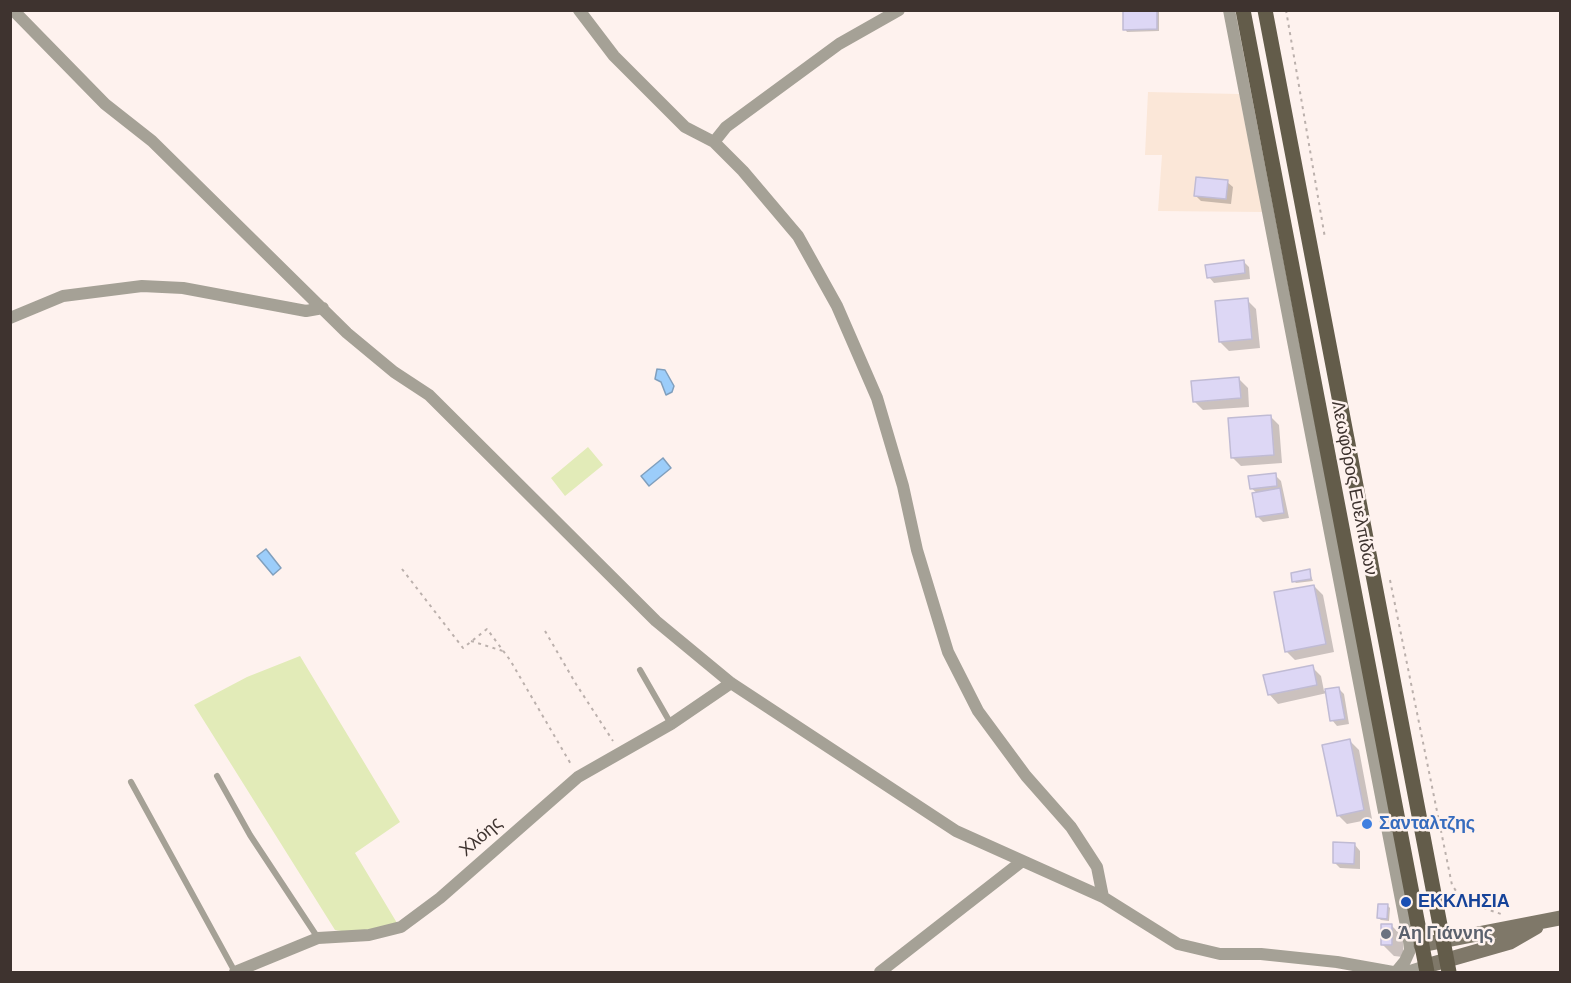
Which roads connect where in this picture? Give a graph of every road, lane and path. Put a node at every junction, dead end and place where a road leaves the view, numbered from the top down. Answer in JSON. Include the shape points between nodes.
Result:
{"nodes":[{"id":1,"x":13,"y":10,"type":"edge"},
{"id":2,"x":579,"y":10,"type":"edge"},
{"id":3,"x":899,"y":10,"type":"edge"},
{"id":4,"x":1229,"y":10,"type":"edge"},
{"id":5,"x":1243,"y":10,"type":"edge"},
{"id":6,"x":1265,"y":10,"type":"edge"},
{"id":7,"x":1286,"y":10,"type":"edge"},
{"id":8,"x":714,"y":142,"type":"junction"},
{"id":9,"x":1326,"y":245,"type":"dead end"},
{"id":10,"x":323,"y":308,"type":"junction"},
{"id":11,"x":10,"y":318,"type":"edge"},
{"id":12,"x":402,"y":569,"type":"dead end"},
{"id":13,"x":1389,"y":575,"type":"dead end"},
{"id":14,"x":545,"y":631,"type":"dead end"},
{"id":15,"x":471,"y":641,"type":"junction"},
{"id":16,"x":503,"y":651,"type":"junction"},
{"id":17,"x":640,"y":670,"type":"dead end"},
{"id":18,"x":732,"y":683,"type":"junction"},
{"id":19,"x":671,"y":723,"type":"junction"},
{"id":20,"x":622,"y":753,"type":"junction"},
{"id":21,"x":217,"y":776,"type":"dead end"},
{"id":22,"x":578,"y":777,"type":"junction"},
{"id":23,"x":131,"y":782,"type":"dead end"},
{"id":24,"x":1021,"y":862,"type":"junction"},
{"id":25,"x":1103,"y":897,"type":"junction"},
{"id":26,"x":1560,"y":918,"type":"edge"},
{"id":27,"x":1544,"y":922,"type":"junction"},
{"id":28,"x":1521,"y":926,"type":"junction"},
{"id":29,"x":318,"y":938,"type":"junction"},
{"id":30,"x":1443,"y":941,"type":"junction"},
{"id":31,"x":1421,"y":945,"type":"junction"},
{"id":32,"x":1448,"y":967,"type":"edge"},
{"id":33,"x":1426,"y":969,"type":"edge"},
{"id":34,"x":1368,"y":971,"type":"edge"},
{"id":35,"x":235,"y":972,"type":"edge"},
{"id":36,"x":880,"y":972,"type":"edge"},
{"id":37,"x":1394,"y":972,"type":"edge"},
{"id":38,"x":1407,"y":972,"type":"edge"}],
"edges":[{"from":1,"to":10,"type":"street","via":[[105,104],[152,141]]},
{"from":2,"to":8,"type":"street","via":[[614,56],[664,107],[685,127]]},
{"from":3,"to":8,"type":"street","via":[[839,44],[726,126]]},
{"from":4,"to":37,"type":"street","via":[[1409,941],[1405,962]]},
{"from":5,"to":31,"type":"main road","name":"Λεωφόρος Ευελπίδων"},
{"from":6,"to":30,"type":"main road","name":"Λεωφόρος Ευελπίδων"},
{"from":7,"to":9,"type":"path"},
{"from":8,"to":25,"type":"street","via":[[798,236],[837,306],[877,398],[948,652],[978,711],[1026,776],[1071,827],[1097,867]]},
{"from":10,"to":11,"type":"street","via":[[306,311],[183,288],[142,286],[63,296]]},
{"from":10,"to":18,"type":"street","via":[[363,346],[429,395],[656,621]]},
{"from":12,"to":15,"type":"path","via":[[463,648]]},
{"from":13,"to":28,"type":"path","via":[[1452,885],[1463,901],[1497,912]]},
{"from":14,"to":20,"type":"path"},
{"from":15,"to":16,"type":"path"},
{"from":15,"to":16,"type":"path","via":[[487,629]]},
{"from":16,"to":22,"type":"path"},
{"from":17,"to":19,"type":"lane"},
{"from":18,"to":19,"type":"street","name":"Χλόης"},
{"from":18,"to":24,"type":"street","via":[[956,831]]},
{"from":19,"to":20,"type":"street","name":"Χλόης"},
{"from":20,"to":22,"type":"street","name":"Χλόης"},
{"from":21,"to":29,"type":"lane","via":[[250,835]]},
{"from":22,"to":29,"type":"street","name":"Χλόης","via":[[440,898],[400,927],[369,935]]},
{"from":23,"to":35,"type":"lane"},
{"from":24,"to":25,"type":"street"},
{"from":24,"to":36,"type":"street"},
{"from":25,"to":34,"type":"street","via":[[1178,944],[1205,951],[1337,962]]},
{"from":26,"to":27,"type":"street"},
{"from":27,"to":28,"type":"street"},
{"from":27,"to":32,"type":"street","via":[[1510,942]]},
{"from":28,"to":30,"type":"street"},
{"from":29,"to":35,"type":"street","name":"Χλόης"},
{"from":30,"to":31,"type":"street"},
{"from":30,"to":32,"type":"main road","name":"Λεωφόρος Ευελπίδων"},
{"from":31,"to":33,"type":"main road","name":"Λεωφόρος Ευελπίδων"},
{"from":32,"to":33,"type":"street"},
{"from":33,"to":38,"type":"street"},
{"from":34,"to":37,"type":"street"}]}
